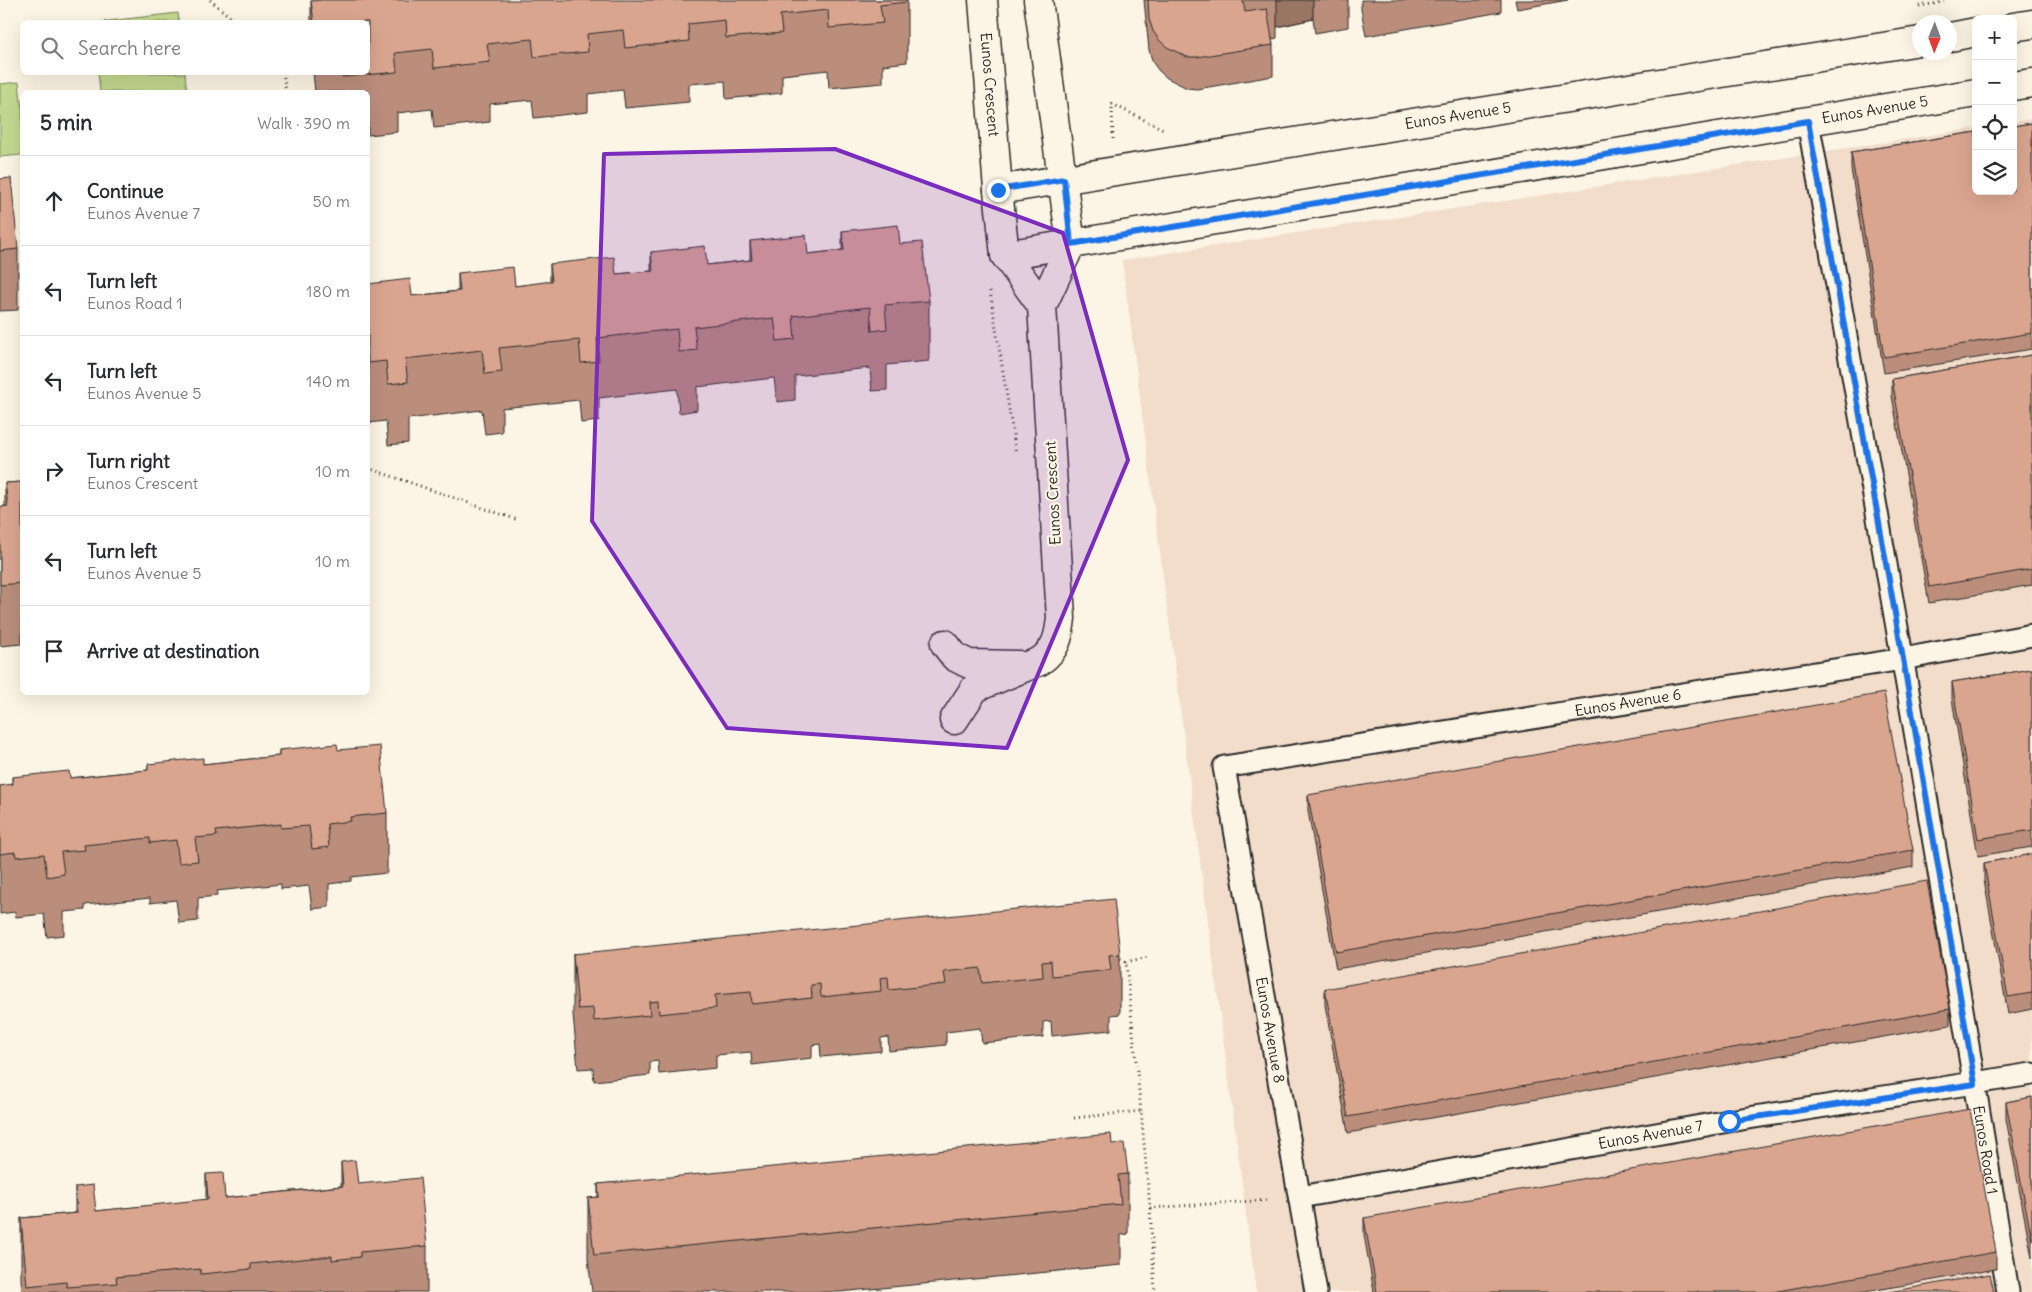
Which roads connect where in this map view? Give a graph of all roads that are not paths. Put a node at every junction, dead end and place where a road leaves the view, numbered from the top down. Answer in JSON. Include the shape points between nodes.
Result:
{"nodes":[{"id":1,"x":984,"y":0,"type":"edge"},
{"id":2,"x":1038,"y":0,"type":"edge"},
{"id":3,"x":2032,"y":24,"type":"edge"},
{"id":4,"x":2017,"y":26,"type":"edge"},
{"id":5,"x":1972,"y":33,"type":"edge"},
{"id":6,"x":1957,"y":36,"type":"edge"},
{"id":7,"x":1912,"y":42,"type":"edge"},
{"id":8,"x":2032,"y":83,"type":"edge"},
{"id":9,"x":2017,"y":85,"type":"edge"},
{"id":10,"x":1972,"y":94,"type":"edge"},
{"id":11,"x":1808,"y":121,"type":"junction"},
{"id":12,"x":1064,"y":179,"type":"junction"},
{"id":13,"x":998,"y":190,"type":"junction"},
{"id":14,"x":1071,"y":244,"type":"junction"},
{"id":15,"x":1006,"y":255,"type":"junction"},
{"id":16,"x":1042,"y":306,"type":"junction"},
{"id":17,"x":2032,"y":635,"type":"edge"},
{"id":18,"x":945,"y":644,"type":"dead end"},
{"id":19,"x":1903,"y":659,"type":"junction"},
{"id":20,"x":1029,"y":665,"type":"junction"},
{"id":21,"x":954,"y":720,"type":"dead end"},
{"id":22,"x":1224,"y":767,"type":"joint"},
{"id":23,"x":2032,"y":1074,"type":"edge"},
{"id":24,"x":1975,"y":1084,"type":"junction"},
{"id":25,"x":1300,"y":1198,"type":"junction"},
{"id":26,"x":1316,"y":1292,"type":"edge"},
{"id":27,"x":2008,"y":1292,"type":"edge"}],
"edges":[{"from":1,"to":13,"type":"street","name":"Eunos Crescent"},
{"from":2,"to":12,"type":"street"},
{"from":3,"to":4,"type":"street"},
{"from":5,"to":6,"type":"street"},
{"from":7,"to":12,"type":"street","name":"Eunos Avenue 5"},
{"from":8,"to":9,"type":"street"},
{"from":10,"to":11,"type":"street","name":"Eunos Avenue 5"},
{"from":11,"to":14,"type":"street","name":"Eunos Avenue 5"},
{"from":11,"to":19,"type":"lane","name":"Eunos Road 1"},
{"from":12,"to":13,"type":"street","name":"Eunos Avenue 5"},
{"from":12,"to":14,"type":"street"},
{"from":13,"to":15,"type":"street","name":"Eunos Crescent"},
{"from":14,"to":15,"type":"street","name":"Eunos Avenue 5"},
{"from":14,"to":16,"type":"street","name":"Eunos Crescent"},
{"from":15,"to":16,"type":"street","name":"Eunos Crescent"},
{"from":16,"to":20,"type":"street","name":"Eunos Crescent","via":[[1061,618],[1055,647],[1049,655]]},
{"from":17,"to":19,"type":"lane","name":"Eunos Avenue 6"},
{"from":18,"to":20,"type":"street","via":[[955,657],[969,664]]},
{"from":19,"to":22,"type":"lane","name":"Eunos Avenue 6"},
{"from":19,"to":24,"type":"lane","name":"Eunos Road 1"},
{"from":20,"to":21,"type":"street","name":"Eunos Crescent","via":[[975,688]]},
{"from":22,"to":25,"type":"lane","name":"Eunos Avenue 8"},
{"from":23,"to":24,"type":"lane","name":"Eunos Avenue 7"},
{"from":24,"to":25,"type":"lane","name":"Eunos Avenue 7","via":[[1729,1121]]},
{"from":24,"to":27,"type":"lane","name":"Eunos Road 1"},
{"from":25,"to":26,"type":"lane","name":"Eunos Avenue 8"}]}
